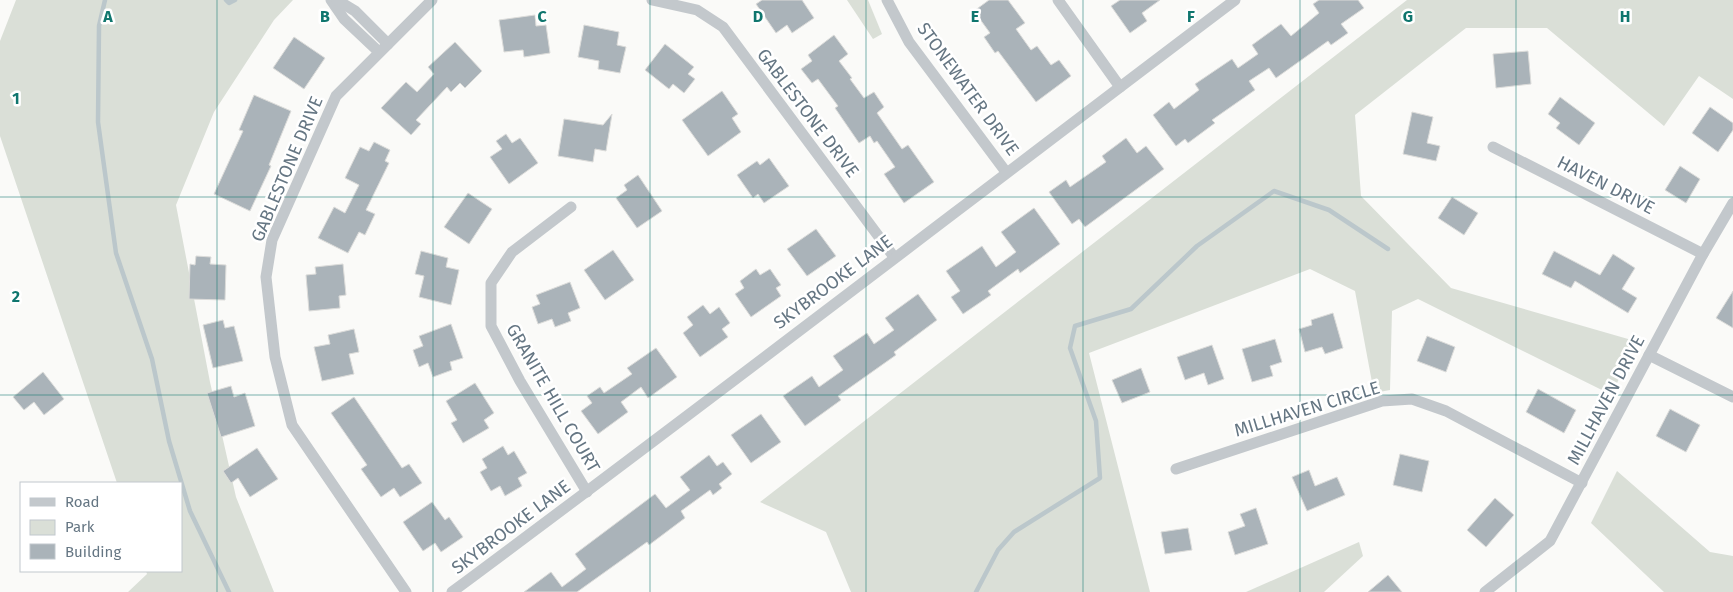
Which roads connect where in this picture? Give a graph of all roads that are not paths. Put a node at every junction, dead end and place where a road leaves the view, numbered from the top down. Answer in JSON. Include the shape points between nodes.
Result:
{"nodes":[{"id":1,"x":331,"y":0,"type":"edge"},
{"id":2,"x":337,"y":0,"type":"edge"},
{"id":3,"x":432,"y":0,"type":"edge"},
{"id":4,"x":652,"y":0,"type":"edge"},
{"id":5,"x":887,"y":0,"type":"edge"},
{"id":6,"x":1058,"y":0,"type":"edge"},
{"id":7,"x":1235,"y":0,"type":"edge"},
{"id":8,"x":388,"y":44,"type":"junction"},
{"id":9,"x":379,"y":52,"type":"junction"},
{"id":10,"x":1120,"y":87,"type":"junction"},
{"id":11,"x":1493,"y":147,"type":"dead end"},
{"id":12,"x":1006,"y":172,"type":"junction"},
{"id":13,"x":1733,"y":202,"type":"edge"},
{"id":14,"x":571,"y":207,"type":"dead end"},
{"id":15,"x":1703,"y":254,"type":"junction"},
{"id":16,"x":894,"y":257,"type":"junction"},
{"id":17,"x":1649,"y":355,"type":"junction"},
{"id":18,"x":1733,"y":397,"type":"edge"},
{"id":19,"x":1176,"y":469,"type":"dead end"},
{"id":20,"x":1582,"y":483,"type":"junction"},
{"id":21,"x":587,"y":492,"type":"junction"},
{"id":22,"x":406,"y":592,"type":"edge"},
{"id":23,"x":452,"y":592,"type":"edge"},
{"id":24,"x":1485,"y":592,"type":"edge"}],
"edges":[{"from":1,"to":9,"type":"street","via":[[344,18]]},
{"from":2,"to":8,"type":"street","via":[[355,11]]},
{"from":3,"to":8,"type":"street","name":"GABLESTONE DRIVE"},
{"from":4,"to":16,"type":"street","name":"GABLESTONE DRIVE","via":[[697,10],[723,27]]},
{"from":5,"to":12,"type":"street","name":"STONEWATER DRIVE","via":[[909,42]]},
{"from":6,"to":10,"type":"street"},
{"from":7,"to":10,"type":"street","name":"SKYBROOKE LANE"},
{"from":8,"to":9,"type":"street","name":"GABLESTONE DRIVE"},
{"from":9,"to":22,"type":"street","name":"GABLESTONE DRIVE","via":[[336,96],[272,240],[266,277],[275,357],[292,425]]},
{"from":10,"to":12,"type":"street","name":"SKYBROOKE LANE"},
{"from":11,"to":15,"type":"street","name":"HAVEN DRIVE"},
{"from":12,"to":16,"type":"street","name":"SKYBROOKE LANE"},
{"from":13,"to":15,"type":"street","name":"MILLHAVEN DRIVE"},
{"from":14,"to":21,"type":"street","name":"GRANITE HILL COURT","via":[[512,252],[491,283],[490,326]]},
{"from":15,"to":17,"type":"street","name":"MILLHAVEN DRIVE"},
{"from":16,"to":21,"type":"street","name":"SKYBROOKE LANE"},
{"from":17,"to":18,"type":"street"},
{"from":17,"to":20,"type":"street","name":"MILLHAVEN DRIVE"},
{"from":19,"to":20,"type":"street","name":"MILLHAVEN CIRCLE","via":[[1382,401],[1412,400],[1446,411]]},
{"from":20,"to":24,"type":"street","name":"MILLHAVEN DRIVE","via":[[1550,541]]},
{"from":21,"to":23,"type":"street","name":"SKYBROOKE LANE"}]}
